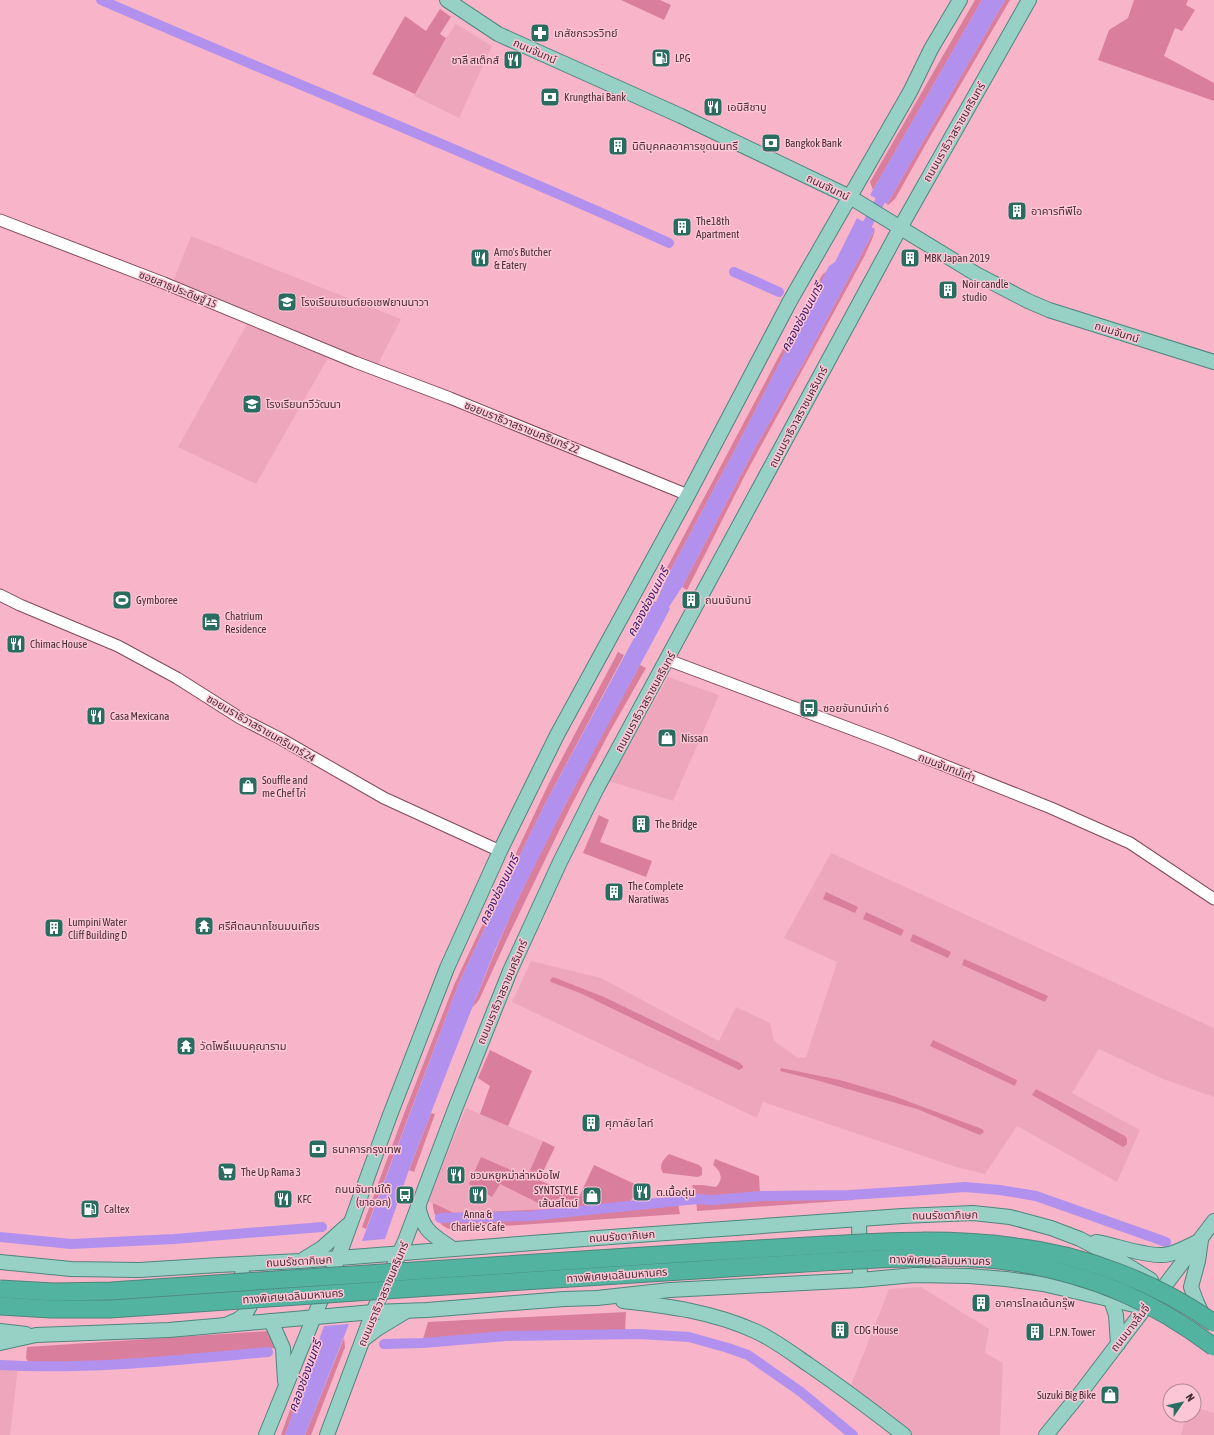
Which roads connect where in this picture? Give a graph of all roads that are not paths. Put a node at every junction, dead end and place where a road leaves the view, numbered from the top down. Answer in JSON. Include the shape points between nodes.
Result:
{"nodes":[{"id":1,"x":447,"y":0,"type":"edge"},
{"id":2,"x":960,"y":0,"type":"edge"},
{"id":3,"x":1029,"y":0,"type":"edge"},
{"id":4,"x":854,"y":200,"type":"junction"},
{"id":5,"x":0,"y":220,"type":"edge"},
{"id":6,"x":894,"y":224,"type":"junction"},
{"id":7,"x":355,"y":362,"type":"joint"},
{"id":8,"x":1214,"y":362,"type":"edge"},
{"id":9,"x":688,"y":495,"type":"junction"},
{"id":10,"x":0,"y":595,"type":"edge"},
{"id":11,"x":668,"y":660,"type":"junction"},
{"id":12,"x":500,"y":851,"type":"junction"},
{"id":13,"x":1214,"y":899,"type":"edge"},
{"id":14,"x":418,"y":1205,"type":"junction"},
{"id":15,"x":859,"y":1219,"type":"junction"},
{"id":16,"x":1214,"y":1221,"type":"edge"},
{"id":17,"x":351,"y":1222,"type":"junction"},
{"id":18,"x":1080,"y":1239,"type":"junction"},
{"id":19,"x":1201,"y":1240,"type":"junction"},
{"id":20,"x":452,"y":1249,"type":"junction"},
{"id":21,"x":399,"y":1254,"type":"junction"},
{"id":22,"x":338,"y":1258,"type":"junction"},
{"id":23,"x":0,"y":1262,"type":"edge"},
{"id":24,"x":300,"y":1262,"type":"junction"},
{"id":25,"x":219,"y":1264,"type":"junction"},
{"id":26,"x":860,"y":1280,"type":"junction"},
{"id":27,"x":1163,"y":1288,"type":"junction"},
{"id":28,"x":0,"y":1289,"type":"edge"},
{"id":29,"x":597,"y":1298,"type":"junction"},
{"id":30,"x":1110,"y":1300,"type":"junction"},
{"id":31,"x":0,"y":1306,"type":"edge"},
{"id":32,"x":1145,"y":1308,"type":"junction"},
{"id":33,"x":407,"y":1311,"type":"junction"},
{"id":34,"x":374,"y":1312,"type":"junction"},
{"id":35,"x":313,"y":1318,"type":"junction"},
{"id":36,"x":271,"y":1321,"type":"junction"},
{"id":37,"x":1211,"y":1323,"type":"edge"},
{"id":38,"x":222,"y":1326,"type":"junction"},
{"id":39,"x":0,"y":1331,"type":"edge"},
{"id":40,"x":36,"y":1335,"type":"junction"},
{"id":41,"x":363,"y":1340,"type":"junction"},
{"id":42,"x":0,"y":1343,"type":"edge"},
{"id":43,"x":1118,"y":1344,"type":"junction"},
{"id":44,"x":1214,"y":1347,"type":"edge"},
{"id":45,"x":285,"y":1386,"type":"junction"},
{"id":46,"x":266,"y":1435,"type":"edge"},
{"id":47,"x":328,"y":1435,"type":"edge"},
{"id":48,"x":904,"y":1435,"type":"edge"},
{"id":49,"x":1046,"y":1435,"type":"edge"}],
"edges":[{"from":1,"to":4,"type":"main road","name":"ถนนจันทน์","via":[[498,34],[681,116]]},
{"from":2,"to":4,"type":"main road"},
{"from":3,"to":6,"type":"main road","name":"ถนนนราธิวาสราชนครินทร์"},
{"from":4,"to":6,"type":"main road","name":"ถนนจันทน์"},
{"from":4,"to":9,"type":"main road","via":[[790,301]]},
{"from":5,"to":7,"type":"street","name":"ซอยสาธุประดิษฐ์ 15","via":[[164,283]]},
{"from":6,"to":8,"type":"main road","name":"ถนนจันทน์","via":[[976,274],[1028,301],[1049,310]]},
{"from":6,"to":11,"type":"main road","name":"ถนนนราธิวาสราชนครินทร์"},
{"from":7,"to":9,"type":"street","name":"ซอยนราธิวาสราชนครินทร์ 22"},
{"from":9,"to":12,"type":"main road","via":[[568,716]]},
{"from":10,"to":12,"type":"street","name":"ซอยนราธิวาสราชนครินทร์ 24","via":[[118,646],[384,798]]},
{"from":11,"to":13,"type":"street","name":"ถนนจันทน์เก่า","via":[[1051,808],[1130,843]]},
{"from":11,"to":14,"type":"main road","name":"ถนนนราธิวาสราชนครินทร์","via":[[586,810],[537,910],[495,1007]]},
{"from":12,"to":17,"type":"main road","via":[[447,968]]},
{"from":14,"to":20,"type":"main road","via":[[424,1227]]},
{"from":14,"to":21,"type":"main road","name":"ถนนนราธิวาสราชนครินทร์"},
{"from":15,"to":18,"type":"main road","name":"ถนนรัชดาภิเษก","via":[[991,1214],[1026,1220]]},
{"from":15,"to":20,"type":"main road","name":"ถนนรัชดาภิเษก"},
{"from":15,"to":26,"type":"main road"},
{"from":16,"to":19,"type":"main road","name":"ถนนนางลิ้นจี่"},
{"from":17,"to":22,"type":"main road"},
{"from":17,"to":24,"type":"main road","via":[[322,1248]]},
{"from":18,"to":19,"type":"main road","via":[[1162,1255],[1176,1252]]},
{"from":18,"to":27,"type":"main road","name":"ถนนรัชดาภิเษก"},
{"from":19,"to":27,"type":"main road","name":"ถนนนางลิ้นจี่"},
{"from":19,"to":37,"type":"main road","via":[[1191,1287],[1197,1303]]},
{"from":20,"to":21,"type":"main road","name":"ถนนรัชดาภิเษก"},
{"from":21,"to":22,"type":"main road","name":"ถนนรัชดาภิเษก"},
{"from":21,"to":34,"type":"main road","name":"ถนนนราธิวาสราชนครินทร์"},
{"from":22,"to":24,"type":"main road","name":"ถนนรัชดาภิเษก"},
{"from":22,"to":35,"type":"main road"},
{"from":23,"to":25,"type":"main road","name":"ถนนรัชดาภิเษก","via":[[103,1271]]},
{"from":24,"to":25,"type":"main road","name":"ถนนรัชดาภิเษก"},
{"from":25,"to":38,"type":"main road","via":[[239,1271],[247,1279],[251,1294],[250,1306],[243,1317]]},
{"from":26,"to":29,"type":"main road","via":[[670,1290]]},
{"from":26,"to":30,"type":"main road","via":[[914,1275],[969,1276],[1043,1284]]},
{"from":27,"to":32,"type":"main road","name":"ถนนนางลิ้นจี่"},
{"from":27,"to":37,"type":"main road","name":"ถนนรัชดาภิเษก"},
{"from":28,"to":37,"type":"highway","name":"ทางพิเศษเฉลิมมหานคร","bridge":true,"via":[[54,1292],[111,1291],[839,1244],[973,1242],[1018,1247],[1104,1267],[1152,1287],[1204,1316]]},
{"from":29,"to":33,"type":"main road"},
{"from":29,"to":48,"type":"main road","via":[[670,1306],[708,1314],[756,1331],[844,1389]]},
{"from":30,"to":32,"type":"main road"},
{"from":30,"to":43,"type":"main road","via":[[1116,1314]]},
{"from":31,"to":44,"type":"highway","name":"ทางพิเศษเฉลิมมหานคร","bridge":true,"via":[[110,1309],[822,1262],[919,1258],[978,1259],[1056,1270],[1094,1281],[1128,1294],[1160,1311]]},
{"from":32,"to":43,"type":"main road","name":"ถนนนางลิ้นจี่"},
{"from":33,"to":34,"type":"main road"},
{"from":33,"to":41,"type":"main road"},
{"from":34,"to":35,"type":"main road"},
{"from":34,"to":41,"type":"main road","name":"ถนนนราธิวาสราชนครินทร์"},
{"from":35,"to":36,"type":"main road"},
{"from":35,"to":45,"type":"main road"},
{"from":36,"to":38,"type":"main road"},
{"from":36,"to":45,"type":"main road","via":[[283,1348]]},
{"from":38,"to":40,"type":"main road"},
{"from":39,"to":40,"type":"main road"},
{"from":40,"to":42,"type":"main road"},
{"from":41,"to":47,"type":"main road","name":"ถนนนราธิวาสราชนครินทร์"},
{"from":43,"to":49,"type":"main road","name":"ถนนนางลิ้นจี่"},
{"from":45,"to":46,"type":"main road"}]}
